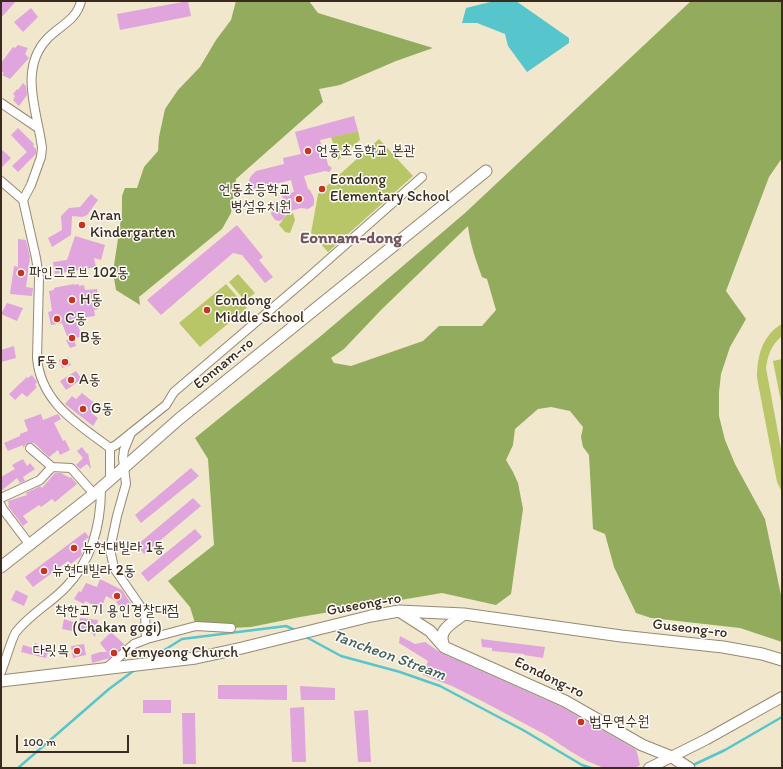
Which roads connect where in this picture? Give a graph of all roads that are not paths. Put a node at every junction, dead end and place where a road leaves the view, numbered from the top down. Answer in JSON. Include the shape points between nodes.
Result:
{"nodes":[{"id":1,"x":81,"y":1,"type":"edge"},
{"id":2,"x":1,"y":103,"type":"edge"},
{"id":3,"x":38,"y":128,"type":"junction"},
{"id":4,"x":486,"y":171,"type":"dead end"},
{"id":5,"x":422,"y":177,"type":"dead end"},
{"id":6,"x":1,"y":181,"type":"edge"},
{"id":7,"x":23,"y":200,"type":"junction"},
{"id":8,"x":133,"y":430,"type":"junction"},
{"id":9,"x":30,"y":448,"type":"dead end"},
{"id":10,"x":110,"y":448,"type":"junction"},
{"id":11,"x":52,"y":468,"type":"junction"},
{"id":12,"x":124,"y":468,"type":"junction"},
{"id":13,"x":110,"y":480,"type":"junction"},
{"id":14,"x":97,"y":491,"type":"junction"},
{"id":15,"x":1,"y":498,"type":"edge"},
{"id":16,"x":1,"y":505,"type":"edge"},
{"id":17,"x":30,"y":545,"type":"junction"},
{"id":18,"x":1,"y":567,"type":"edge"},
{"id":19,"x":399,"y":611,"type":"junction"},
{"id":20,"x":464,"y":614,"type":"junction"},
{"id":21,"x":231,"y":628,"type":"dead end"},
{"id":22,"x":146,"y":639,"type":"junction"},
{"id":23,"x":444,"y":647,"type":"junction"},
{"id":24,"x":782,"y":660,"type":"edge"},
{"id":25,"x":104,"y":669,"type":"junction"},
{"id":26,"x":1,"y":672,"type":"edge"},
{"id":27,"x":1,"y":682,"type":"edge"},
{"id":28,"x":782,"y":697,"type":"edge"},
{"id":29,"x":672,"y":757,"type":"junction"},
{"id":30,"x":685,"y":766,"type":"edge"},
{"id":31,"x":649,"y":768,"type":"edge"}],
"edges":[{"from":1,"to":3,"type":"street","via":[[76,13],[46,40],[36,56],[32,94]]},
{"from":2,"to":3,"type":"street"},
{"from":3,"to":7,"type":"street","via":[[41,157],[32,184]]},
{"from":4,"to":12,"type":"main road","name":"Eonnam-ro","via":[[185,414]]},
{"from":5,"to":8,"type":"street","via":[[174,392],[166,405]]},
{"from":6,"to":7,"type":"street"},
{"from":7,"to":10,"type":"street","via":[[38,271],[38,369],[58,407]]},
{"from":8,"to":10,"type":"street"},
{"from":8,"to":12,"type":"street","via":[[124,450]]},
{"from":9,"to":11,"type":"street"},
{"from":10,"to":13,"type":"street"},
{"from":11,"to":14,"type":"street","via":[[71,468]]},
{"from":11,"to":15,"type":"street","via":[[40,480]]},
{"from":12,"to":13,"type":"main road","name":"Eonnam-ro"},
{"from":12,"to":22,"type":"street","via":[[126,484],[110,549],[114,568],[145,613]]},
{"from":13,"to":14,"type":"main road","name":"Eonnam-ro"},
{"from":14,"to":17,"type":"main road","name":"Eonnam-ro"},
{"from":14,"to":26,"type":"street","via":[[101,504],[97,530],[82,566],[66,587],[15,633]]},
{"from":16,"to":17,"type":"street"},
{"from":17,"to":18,"type":"main road","name":"Eonnam-ro"},
{"from":19,"to":20,"type":"main road","name":"Guseong-ro"},
{"from":19,"to":23,"type":"main road","name":"Eondong-ro","via":[[430,631]]},
{"from":19,"to":25,"type":"main road","name":"Guseong-ro","via":[[196,658]]},
{"from":20,"to":23,"type":"main road","via":[[444,630],[441,640]]},
{"from":20,"to":24,"type":"main road","name":"Guseong-ro","via":[[723,647]]},
{"from":21,"to":22,"type":"street","via":[[196,626]]},
{"from":22,"to":25,"type":"street","via":[[134,644]]},
{"from":23,"to":29,"type":"main road","name":"Eondong-ro","via":[[565,701],[642,745]]},
{"from":25,"to":27,"type":"main road","name":"Guseong-ro"},
{"from":28,"to":29,"type":"street"},
{"from":29,"to":30,"type":"main road","name":"Eondong-ro"},
{"from":29,"to":31,"type":"street"}]}
